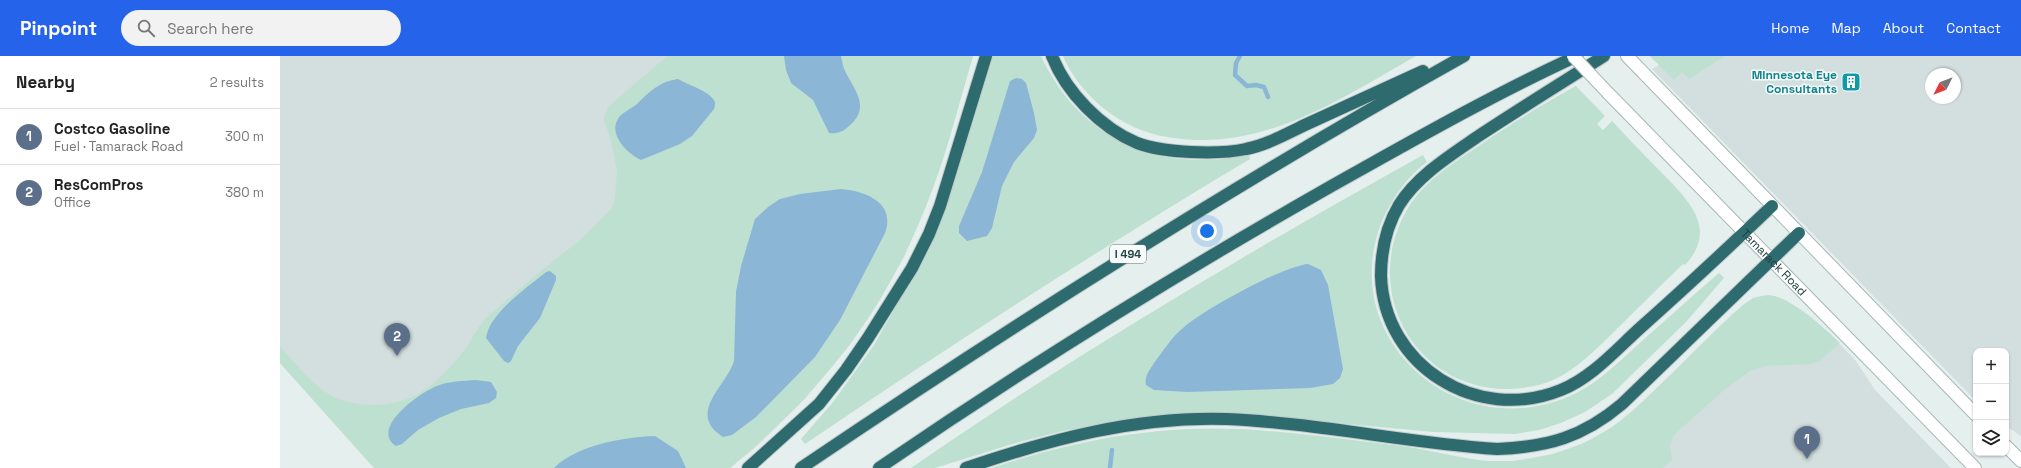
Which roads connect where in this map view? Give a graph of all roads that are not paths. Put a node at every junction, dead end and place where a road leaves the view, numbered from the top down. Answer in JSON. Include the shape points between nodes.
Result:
{"nodes":[{"id":1,"x":986,"y":56,"type":"edge"},
{"id":2,"x":1052,"y":56,"type":"edge"},
{"id":3,"x":1455,"y":56,"type":"edge"},
{"id":4,"x":1464,"y":56,"type":"edge"},
{"id":5,"x":1573,"y":56,"type":"edge"},
{"id":6,"x":1576,"y":56,"type":"edge"},
{"id":7,"x":1604,"y":56,"type":"edge"},
{"id":8,"x":1627,"y":56,"type":"edge"},
{"id":9,"x":1772,"y":206,"type":"junction"},
{"id":10,"x":1744,"y":233,"type":"junction"},
{"id":11,"x":1799,"y":233,"type":"junction"},
{"id":12,"x":1772,"y":260,"type":"junction"},
{"id":13,"x":1973,"y":412,"type":"edge"},
{"id":14,"x":2009,"y":449,"type":"edge"},
{"id":15,"x":2021,"y":461,"type":"edge"},
{"id":16,"x":748,"y":468,"type":"edge"},
{"id":17,"x":801,"y":468,"type":"edge"},
{"id":18,"x":879,"y":468,"type":"edge"},
{"id":19,"x":966,"y":468,"type":"edge"},
{"id":20,"x":1975,"y":468,"type":"edge"}],
"edges":[{"from":1,"to":16,"type":"highway","via":[[940,206],[912,268],[868,338],[819,404]]},
{"from":2,"to":3,"type":"highway","via":[[1076,96],[1119,133],[1137,143],[1154,147],[1201,152],[1246,149],[1277,138]]},
{"from":4,"to":17,"type":"highway","number":"I 494","via":[[1141,246],[1010,329]]},
{"from":5,"to":10,"type":"street","name":"Tamarack Road","bridge":true},
{"from":6,"to":18,"type":"highway","via":[[1391,153],[1172,279],[1029,368]]},
{"from":7,"to":10,"type":"highway","via":[[1462,148],[1425,175],[1400,204],[1388,227],[1384,242],[1383,294],[1391,323],[1416,361],[1440,380],[1471,394],[1500,400],[1516,400],[1560,391],[1573,385],[1604,361]]},
{"from":8,"to":9,"type":"street"},
{"from":9,"to":10,"type":"highway"},
{"from":9,"to":11,"type":"street"},
{"from":10,"to":12,"type":"street","name":"Tamarack Road"},
{"from":11,"to":12,"type":"highway"},
{"from":11,"to":13,"type":"street"},
{"from":12,"to":19,"type":"highway","via":[[1622,404],[1594,425],[1553,443],[1497,449],[1270,422],[1182,420],[1080,434],[1015,451]]},
{"from":12,"to":20,"type":"street","name":"Tamarack Road"},
{"from":14,"to":15,"type":"street"}]}
